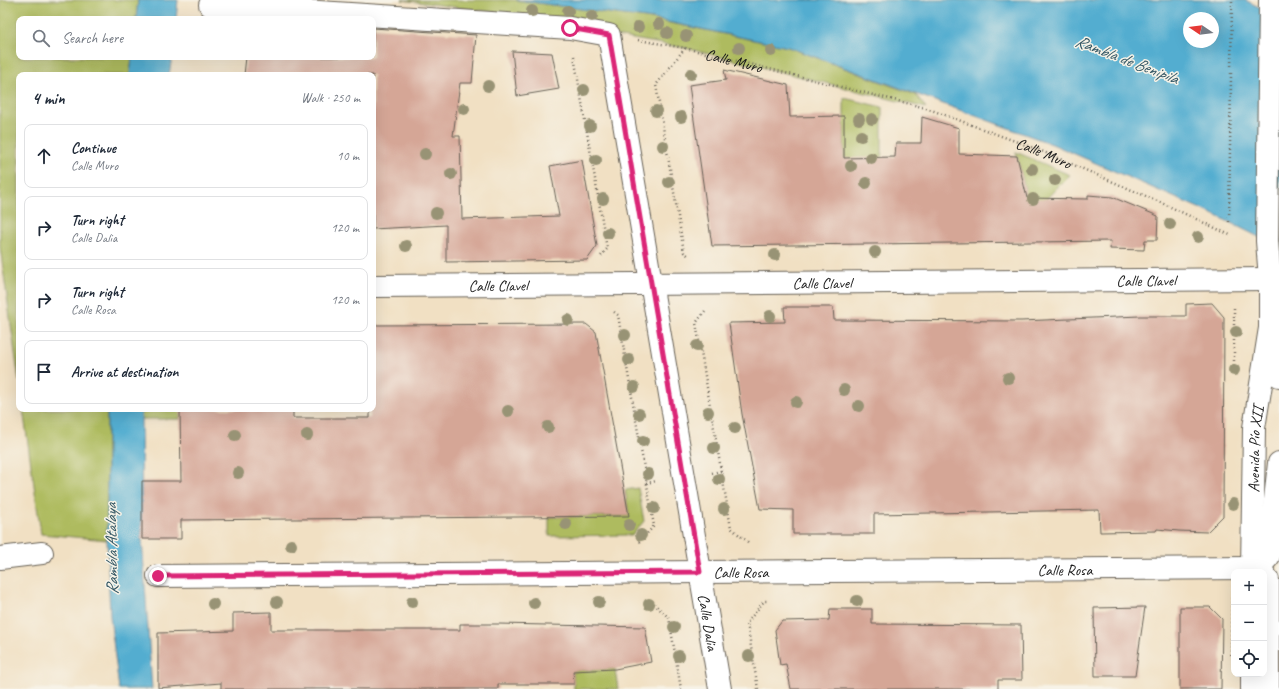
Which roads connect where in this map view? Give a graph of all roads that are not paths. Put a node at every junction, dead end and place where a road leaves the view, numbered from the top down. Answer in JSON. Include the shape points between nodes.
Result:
{"nodes":[{"id":1,"x":210,"y":6,"type":"dead end"},
{"id":2,"x":1270,"y":6,"type":"edge"},
{"id":3,"x":374,"y":16,"type":"edge"},
{"id":4,"x":376,"y":16,"type":"edge"},
{"id":5,"x":1270,"y":279,"type":"junction"},
{"id":6,"x":652,"y":284,"type":"junction"},
{"id":7,"x":376,"y":286,"type":"edge"},
{"id":8,"x":1274,"y":328,"type":"edge"},
{"id":9,"x":1279,"y":376,"type":"edge"},
{"id":10,"x":1279,"y":463,"type":"edge"},
{"id":11,"x":42,"y":553,"type":"dead end"},
{"id":12,"x":0,"y":558,"type":"edge"},
{"id":13,"x":1258,"y":569,"type":"edge"},
{"id":14,"x":1260,"y":569,"type":"edge"},
{"id":15,"x":700,"y":572,"type":"junction"},
{"id":16,"x":1231,"y":572,"type":"edge"},
{"id":17,"x":158,"y":576,"type":"dead end"},
{"id":18,"x":1267,"y":579,"type":"edge"},
{"id":19,"x":1252,"y":677,"type":"edge"},
{"id":20,"x":720,"y":689,"type":"edge"},
{"id":21,"x":1252,"y":689,"type":"edge"},
{"id":22,"x":1268,"y":689,"type":"edge"}],
"edges":[{"from":1,"to":3,"type":"street","name":"Calle Dalia"},
{"from":2,"to":5,"type":"street","name":"Avenida Pío XII","via":[[1267,241]]},
{"from":4,"to":6,"type":"street","name":"Calle Dalia","via":[[570,28],[609,35]]},
{"from":5,"to":6,"type":"street","name":"Calle Clavel"},
{"from":5,"to":8,"type":"street","name":"Avenida Pío XII"},
{"from":6,"to":7,"type":"street","name":"Calle Clavel"},
{"from":6,"to":15,"type":"street","name":"Calle Dalia"},
{"from":8,"to":9,"type":"street","name":"Avenida Pío XII"},
{"from":8,"to":13,"type":"street","name":"Avenida Pío XII","via":[[1254,428]]},
{"from":10,"to":14,"type":"street","via":[[1269,556]]},
{"from":11,"to":12,"type":"street"},
{"from":15,"to":16,"type":"street","name":"Calle Rosa"},
{"from":15,"to":17,"type":"street","name":"Calle Rosa"},
{"from":15,"to":20,"type":"street","name":"Calle Dalia"},
{"from":18,"to":22,"type":"street","name":"Avenida Pío XII"},
{"from":19,"to":21,"type":"street"}]}
